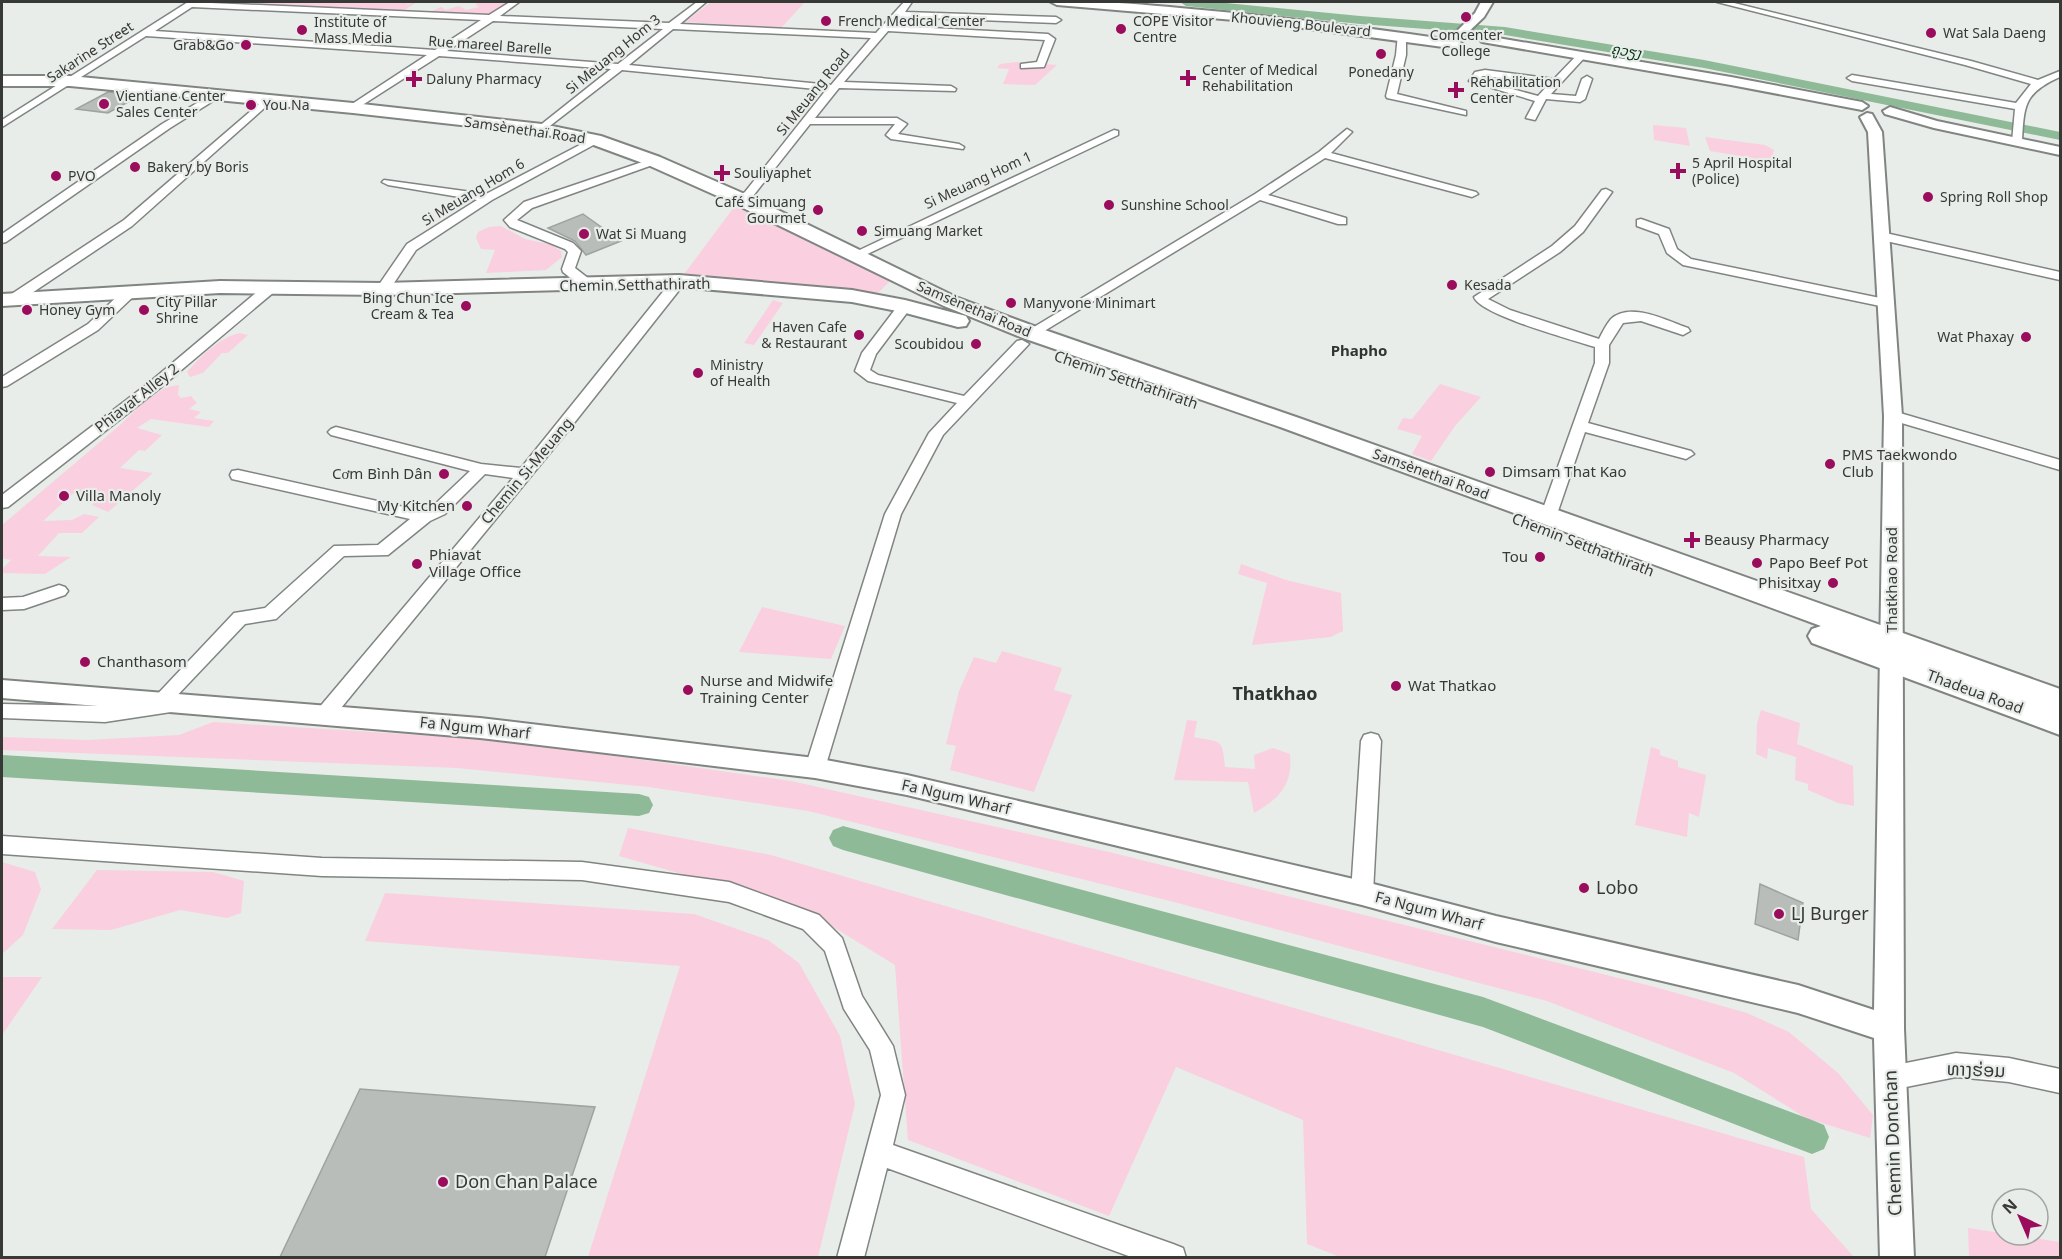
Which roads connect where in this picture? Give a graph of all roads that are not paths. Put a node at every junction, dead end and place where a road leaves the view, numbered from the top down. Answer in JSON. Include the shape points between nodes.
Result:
{"nodes":[{"id":1,"x":515,"y":2,"type":"edge"},
{"id":2,"x":702,"y":2,"type":"edge"},
{"id":3,"x":908,"y":2,"type":"edge"},
{"id":4,"x":1057,"y":2,"type":"edge"},
{"id":5,"x":1487,"y":2,"type":"edge"},
{"id":6,"x":1721,"y":2,"type":"edge"},
{"id":7,"x":191,"y":3,"type":"edge"},
{"id":8,"x":898,"y":14,"type":"junction"},
{"id":9,"x":492,"y":16,"type":"junction"},
{"id":10,"x":1056,"y":20,"type":"dead end"},
{"id":11,"x":670,"y":25,"type":"junction"},
{"id":12,"x":883,"y":32,"type":"junction"},
{"id":13,"x":145,"y":33,"type":"junction"},
{"id":14,"x":1401,"y":36,"type":"junction"},
{"id":15,"x":1470,"y":38,"type":"junction"},
{"id":16,"x":435,"y":54,"type":"junction"},
{"id":17,"x":1581,"y":56,"type":"junction"},
{"id":18,"x":1024,"y":66,"type":"dead end"},
{"id":19,"x":618,"y":68,"type":"junction"},
{"id":20,"x":2061,"y":74,"type":"edge"},
{"id":21,"x":1852,"y":78,"type":"dead end"},
{"id":22,"x":1587,"y":79,"type":"dead end"},
{"id":23,"x":2,"y":81,"type":"edge"},
{"id":24,"x":70,"y":81,"type":"junction"},
{"id":25,"x":1558,"y":82,"type":"junction"},
{"id":26,"x":2037,"y":83,"type":"junction"},
{"id":27,"x":835,"y":87,"type":"junction"},
{"id":28,"x":951,"y":89,"type":"dead end"},
{"id":29,"x":216,"y":96,"type":"junction"},
{"id":30,"x":1542,"y":98,"type":"junction"},
{"id":31,"x":266,"y":101,"type":"junction"},
{"id":32,"x":2021,"y":107,"type":"junction"},
{"id":33,"x":352,"y":108,"type":"junction"},
{"id":34,"x":1462,"y":113,"type":"dead end"},
{"id":35,"x":1876,"y":117,"type":"junction"},
{"id":36,"x":1531,"y":118,"type":"dead end"},
{"id":37,"x":809,"y":122,"type":"junction"},
{"id":38,"x":2,"y":124,"type":"edge"},
{"id":39,"x":542,"y":129,"type":"junction"},
{"id":40,"x":1347,"y":132,"type":"dead end"},
{"id":41,"x":1114,"y":133,"type":"dead end"},
{"id":42,"x":2017,"y":139,"type":"junction"},
{"id":43,"x":595,"y":140,"type":"junction"},
{"id":44,"x":959,"y":147,"type":"dead end"},
{"id":45,"x":2061,"y":151,"type":"edge"},
{"id":46,"x":1323,"y":154,"type":"junction"},
{"id":47,"x":654,"y":161,"type":"junction"},
{"id":48,"x":388,"y":182,"type":"dead end"},
{"id":49,"x":1606,"y":192,"type":"dead end"},
{"id":50,"x":1472,"y":194,"type":"dead end"},
{"id":51,"x":1259,"y":196,"type":"junction"},
{"id":52,"x":488,"y":198,"type":"junction"},
{"id":53,"x":740,"y":199,"type":"junction"},
{"id":54,"x":1342,"y":221,"type":"dead end"},
{"id":55,"x":1641,"y":223,"type":"dead end"},
{"id":56,"x":1881,"y":236,"type":"junction"},
{"id":57,"x":2,"y":239,"type":"edge"},
{"id":58,"x":855,"y":255,"type":"junction"},
{"id":59,"x":882,"y":268,"type":"junction"},
{"id":60,"x":2061,"y":276,"type":"edge"},
{"id":61,"x":679,"y":282,"type":"junction"},
{"id":62,"x":588,"y":285,"type":"junction"},
{"id":63,"x":383,"y":289,"type":"junction"},
{"id":64,"x":269,"y":290,"type":"junction"},
{"id":65,"x":131,"y":291,"type":"junction"},
{"id":66,"x":865,"y":298,"type":"junction"},
{"id":67,"x":4,"y":300,"type":"edge"},
{"id":68,"x":951,"y":302,"type":"junction"},
{"id":69,"x":1885,"y":303,"type":"junction"},
{"id":70,"x":905,"y":306,"type":"junction"},
{"id":71,"x":1683,"y":331,"type":"dead end"},
{"id":72,"x":1027,"y":338,"type":"junction"},
{"id":73,"x":1602,"y":345,"type":"junction"},
{"id":74,"x":2,"y":383,"type":"edge"},
{"id":75,"x":965,"y":401,"type":"junction"},
{"id":76,"x":1893,"y":416,"type":"junction"},
{"id":77,"x":1581,"y":426,"type":"junction"},
{"id":78,"x":336,"y":432,"type":"dead end"},
{"id":79,"x":1686,"y":454,"type":"dead end"},
{"id":80,"x":2061,"y":465,"type":"edge"},
{"id":81,"x":480,"y":468,"type":"junction"},
{"id":82,"x":525,"y":474,"type":"junction"},
{"id":83,"x":238,"y":475,"type":"dead end"},
{"id":84,"x":2,"y":503,"type":"edge"},
{"id":85,"x":424,"y":517,"type":"junction"},
{"id":86,"x":1548,"y":517,"type":"junction"},
{"id":87,"x":59,"y":591,"type":"dead end"},
{"id":88,"x":2,"y":604,"type":"edge"},
{"id":89,"x":1891,"y":651,"type":"junction"},
{"id":90,"x":2,"y":689,"type":"edge"},
{"id":91,"x":160,"y":701,"type":"junction"},
{"id":92,"x":2061,"y":701,"type":"edge"},
{"id":93,"x":189,"y":703,"type":"junction"},
{"id":94,"x":2,"y":711,"type":"edge"},
{"id":95,"x":325,"y":714,"type":"junction"},
{"id":96,"x":2061,"y":723,"type":"edge"},
{"id":97,"x":1371,"y":741,"type":"dead end"},
{"id":98,"x":814,"y":768,"type":"junction"},
{"id":99,"x":2,"y":845,"type":"edge"},
{"id":100,"x":1362,"y":893,"type":"junction"},
{"id":101,"x":1889,"y":1029,"type":"junction"},
{"id":102,"x":1891,"y":1078,"type":"junction"},
{"id":103,"x":2061,"y":1081,"type":"edge"},
{"id":104,"x":877,"y":1152,"type":"junction"},
{"id":105,"x":850,"y":1257,"type":"edge"},
{"id":106,"x":1173,"y":1257,"type":"edge"},
{"id":107,"x":1897,"y":1257,"type":"edge"}],
"edges":[{"from":1,"to":9,"type":"street"},
{"from":2,"to":11,"type":"street","name":"Si Meuang Hom 3"},
{"from":3,"to":8,"type":"street","name":"Si Meuang Road"},
{"from":4,"to":14,"type":"street","name":"Khouvieng Boulevard"},
{"from":5,"to":15,"type":"street"},
{"from":6,"to":26,"type":"street"},
{"from":7,"to":9,"type":"street"},
{"from":7,"to":13,"type":"street","name":"Sakarine Street"},
{"from":8,"to":10,"type":"street"},
{"from":8,"to":12,"type":"street","name":"Si Meuang Road"},
{"from":9,"to":11,"type":"street"},
{"from":9,"to":16,"type":"street"},
{"from":11,"to":12,"type":"street"},
{"from":11,"to":19,"type":"street","name":"Si Meuang Hom 3"},
{"from":12,"to":18,"type":"street","via":[[1048,37],[1041,65]]},
{"from":12,"to":27,"type":"street","name":"Si Meuang Road"},
{"from":13,"to":16,"type":"street","name":"Rue mareel Barelle"},
{"from":13,"to":24,"type":"street","name":"Sakarine Street"},
{"from":14,"to":15,"type":"street","name":"Khouvieng Boulevard"},
{"from":14,"to":34,"type":"street","via":[[1401,55],[1391,96]]},
{"from":15,"to":17,"type":"street","name":"Khouvieng Boulevard"},
{"from":16,"to":19,"type":"street","name":"Rue mareel Barelle"},
{"from":16,"to":33,"type":"street"},
{"from":17,"to":25,"type":"street"},
{"from":17,"to":35,"type":"street","name":"Khouvieng Boulevard","via":[[1803,95]]},
{"from":19,"to":27,"type":"street","name":"Rue mareel Barelle"},
{"from":19,"to":39,"type":"street","name":"Si Meuang Hom 3"},
{"from":20,"to":26,"type":"street"},
{"from":21,"to":32,"type":"street"},
{"from":22,"to":30,"type":"street","via":[[1580,99]]},
{"from":23,"to":24,"type":"main road","name":"Samsènethaï Road"},
{"from":24,"to":29,"type":"main road","name":"Samsènethaï Road"},
{"from":24,"to":38,"type":"street","name":"Sakarine Street"},
{"from":25,"to":30,"type":"street"},
{"from":25,"to":30,"type":"street","via":[[1485,73],[1474,81]]},
{"from":26,"to":32,"type":"street","via":[[2028,90]]},
{"from":27,"to":28,"type":"street","name":"Rue mareel Barelle"},
{"from":27,"to":37,"type":"street","name":"Si Meuang Road"},
{"from":29,"to":31,"type":"main road","name":"Samsènethaï Road"},
{"from":29,"to":57,"type":"street"},
{"from":30,"to":36,"type":"street"},
{"from":31,"to":33,"type":"main road","name":"Samsènethaï Road"},
{"from":31,"to":67,"type":"street","via":[[128,223]]},
{"from":32,"to":42,"type":"street"},
{"from":33,"to":39,"type":"main road","name":"Samsènethaï Road"},
{"from":35,"to":42,"type":"street","name":"Khouvieng Boulevard"},
{"from":35,"to":56,"type":"street","name":"Thatkhao Road"},
{"from":37,"to":44,"type":"street","via":[[897,121],[902,124],[891,135],[895,137]]},
{"from":37,"to":53,"type":"street","name":"Si Meuang Road","via":[[749,194]]},
{"from":39,"to":43,"type":"main road","name":"Samsènethaï Road"},
{"from":40,"to":46,"type":"street"},
{"from":41,"to":58,"type":"street","name":"Si Meuang Hom 1"},
{"from":42,"to":45,"type":"street","name":"Khouvieng Boulevard"},
{"from":43,"to":47,"type":"main road","name":"Samsènethaï Road"},
{"from":43,"to":52,"type":"street","name":"Si Meuang Hom 6"},
{"from":46,"to":50,"type":"street"},
{"from":46,"to":51,"type":"street"},
{"from":47,"to":53,"type":"main road","name":"Samsènethaï Road"},
{"from":47,"to":62,"type":"street","via":[[528,206],[510,220],[575,251],[568,269]]},
{"from":48,"to":52,"type":"street"},
{"from":49,"to":73,"type":"street","via":[[1579,229],[1564,242],[1481,297],[1490,307],[1505,313]]},
{"from":51,"to":54,"type":"street"},
{"from":51,"to":72,"type":"street"},
{"from":52,"to":63,"type":"street","name":"Si Meuang Hom 6","via":[[411,247]]},
{"from":53,"to":58,"type":"main road","name":"Samsènethaï Road"},
{"from":55,"to":69,"type":"street","via":[[1665,232],[1676,257],[1687,262]]},
{"from":56,"to":60,"type":"street"},
{"from":56,"to":69,"type":"street","name":"Thatkhao Road"},
{"from":58,"to":59,"type":"main road","name":"Samsènethaï Road"},
{"from":59,"to":66,"type":"main road","via":[[890,282]]},
{"from":59,"to":68,"type":"main road","name":"Samsènethaï Road"},
{"from":61,"to":62,"type":"main road","name":"Chemin Setthathirath"},
{"from":61,"to":66,"type":"main road","name":"Chemin Setthathirath"},
{"from":61,"to":82,"type":"street","name":"Chemin Si-Meuang"},
{"from":62,"to":63,"type":"main road","name":"Chemin Setthathirath"},
{"from":63,"to":64,"type":"main road","name":"Chemin Setthathirath"},
{"from":64,"to":65,"type":"main road","name":"Chemin Setthathirath","via":[[220,287]]},
{"from":64,"to":84,"type":"street","name":"Phīavat Alley 2","via":[[155,385]]},
{"from":65,"to":67,"type":"main road","name":"Chemin Setthathirath"},
{"from":65,"to":74,"type":"street","via":[[93,327]]},
{"from":66,"to":70,"type":"main road","name":"Chemin Setthathirath"},
{"from":68,"to":70,"type":"main road","via":[[909,290],[894,292],[889,298]]},
{"from":68,"to":72,"type":"main road","name":"Samsènethaï Road"},
{"from":69,"to":76,"type":"street","name":"Thatkhao Road"},
{"from":70,"to":72,"type":"main road","name":"Chemin Setthathirath"},
{"from":70,"to":75,"type":"street","via":[[870,352],[862,371],[873,378]]},
{"from":71,"to":73,"type":"street","via":[[1629,316],[1615,323]]},
{"from":72,"to":75,"type":"street"},
{"from":72,"to":86,"type":"main road","name":"Samsènethaï Road","via":[[1292,423]]},
{"from":72,"to":89,"type":"main road","name":"Chemin Setthathirath","via":[[1558,536]]},
{"from":73,"to":77,"type":"street","via":[[1602,363]]},
{"from":75,"to":98,"type":"street","via":[[937,433],[893,514]]},
{"from":76,"to":80,"type":"street"},
{"from":76,"to":89,"type":"street","name":"Thatkhao Road"},
{"from":77,"to":79,"type":"street"},
{"from":77,"to":86,"type":"street"},
{"from":78,"to":81,"type":"street"},
{"from":81,"to":82,"type":"street"},
{"from":81,"to":85,"type":"street","via":[[439,510]]},
{"from":82,"to":95,"type":"street","name":"Chemin Si-Meuang"},
{"from":83,"to":85,"type":"street"},
{"from":85,"to":91,"type":"street","via":[[382,551],[340,550],[270,614],[240,618]]},
{"from":86,"to":89,"type":"main road","name":"Samsènethaï Road"},
{"from":87,"to":88,"type":"street","via":[[24,603]]},
{"from":89,"to":92,"type":"main road","name":"Thadeua Road"},
{"from":89,"to":96,"type":"main road","name":"Thadeua Road"},
{"from":89,"to":101,"type":"street","name":"Thatkhao Road"},
{"from":90,"to":91,"type":"street","name":"Fa Ngum Wharf"},
{"from":91,"to":93,"type":"street","name":"Fa Ngum Wharf"},
{"from":93,"to":94,"type":"street","via":[[105,714]]},
{"from":93,"to":95,"type":"street","name":"Fa Ngum Wharf"},
{"from":95,"to":98,"type":"street","name":"Fa Ngum Wharf","via":[[480,728]]},
{"from":97,"to":100,"type":"street"},
{"from":98,"to":100,"type":"street","name":"Fa Ngum Wharf","via":[[907,785]]},
{"from":99,"to":104,"type":"street","via":[[322,867],[582,871],[729,892],[811,922],[834,945],[852,1001],[881,1046],[893,1095]]},
{"from":100,"to":101,"type":"street","name":"Fa Ngum Wharf","via":[[1798,999]]},
{"from":101,"to":102,"type":"street","name":"Chemin Donchan"},
{"from":102,"to":103,"type":"street","name":"ທາງຮ່ອມ","via":[[1956,1065]]},
{"from":102,"to":107,"type":"street","name":"Chemin Donchan"},
{"from":104,"to":105,"type":"street"},
{"from":104,"to":106,"type":"street"}]}
